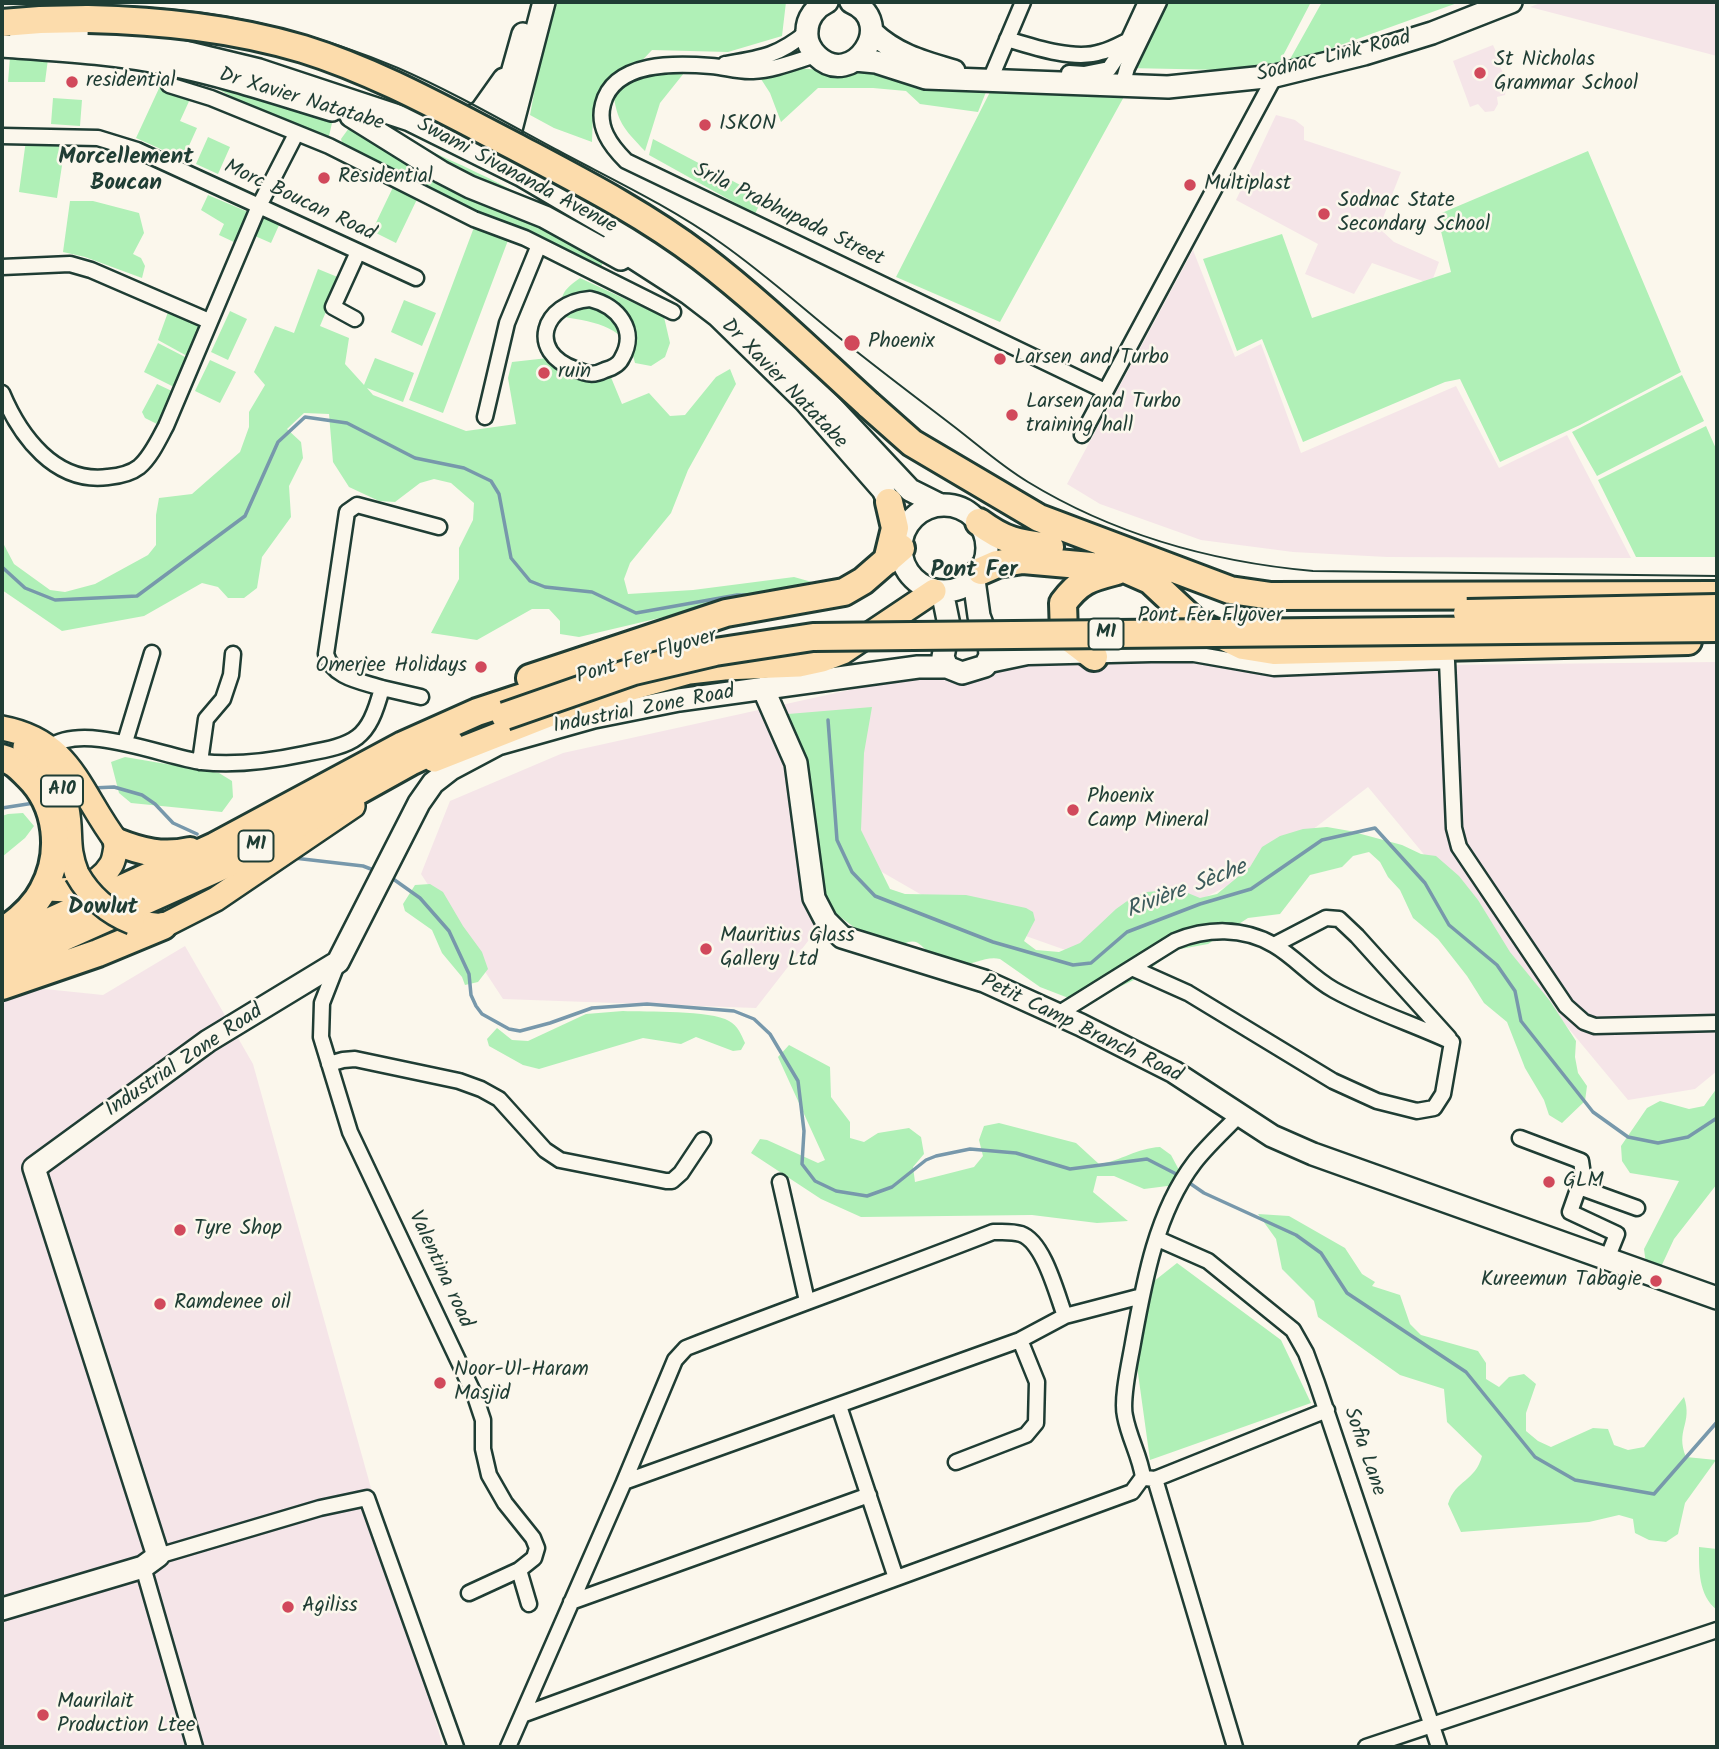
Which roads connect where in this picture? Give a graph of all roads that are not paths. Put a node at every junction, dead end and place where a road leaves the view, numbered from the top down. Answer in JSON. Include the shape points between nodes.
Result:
{"nodes":[{"id":1,"x":531,"y":2,"type":"edge"},
{"id":2,"x":544,"y":2,"type":"edge"},
{"id":3,"x":851,"y":2,"type":"edge"},
{"id":4,"x":1023,"y":2,"type":"edge"},
{"id":5,"x":1146,"y":2,"type":"edge"},
{"id":6,"x":1159,"y":2,"type":"edge"},
{"id":7,"x":1511,"y":2,"type":"edge"},
{"id":8,"x":813,"y":13,"type":"edge"},
{"id":9,"x":872,"y":17,"type":"edge"},
{"id":10,"x":2,"y":26,"type":"edge"},
{"id":11,"x":1007,"y":39,"type":"junction"},
{"id":12,"x":1128,"y":41,"type":"junction"},
{"id":13,"x":2,"y":46,"type":"edge"},
{"id":14,"x":816,"y":55,"type":"junction"},
{"id":15,"x":855,"y":60,"type":"junction"},
{"id":16,"x":1114,"y":62,"type":"junction"},
{"id":17,"x":714,"y":66,"type":"junction"},
{"id":18,"x":511,"y":71,"type":"junction"},
{"id":19,"x":1275,"y":76,"type":"junction"},
{"id":20,"x":993,"y":80,"type":"junction"},
{"id":21,"x":169,"y":85,"type":"dead end"},
{"id":22,"x":1122,"y":86,"type":"junction"},
{"id":23,"x":521,"y":96,"type":"junction"},
{"id":24,"x":351,"y":116,"type":"junction"},
{"id":25,"x":410,"y":120,"type":"junction"},
{"id":26,"x":296,"y":134,"type":"junction"},
{"id":27,"x":2,"y":136,"type":"edge"},
{"id":28,"x":496,"y":169,"type":"junction"},
{"id":29,"x":549,"y":192,"type":"junction"},
{"id":30,"x":259,"y":206,"type":"junction"},
{"id":31,"x":539,"y":245,"type":"junction"},
{"id":32,"x":358,"y":252,"type":"junction"},
{"id":33,"x":2,"y":267,"type":"edge"},
{"id":34,"x":416,"y":278,"type":"dead end"},
{"id":35,"x":607,"y":280,"type":"junction"},
{"id":36,"x":688,"y":293,"type":"junction"},
{"id":37,"x":602,"y":302,"type":"junction"},
{"id":38,"x":673,"y":312,"type":"dead end"},
{"id":39,"x":355,"y":319,"type":"dead end"},
{"id":40,"x":209,"y":321,"type":"junction"},
{"id":41,"x":1105,"y":391,"type":"junction"},
{"id":42,"x":2,"y":393,"type":"edge"},
{"id":43,"x":485,"y":417,"type":"dead end"},
{"id":44,"x":1082,"y":435,"type":"dead end"},
{"id":45,"x":889,"y":502,"type":"joint"},
{"id":46,"x":940,"y":505,"type":"junction"},
{"id":47,"x":979,"y":522,"type":"junction"},
{"id":48,"x":439,"y":527,"type":"dead end"},
{"id":49,"x":897,"y":548,"type":"junction"},
{"id":50,"x":1125,"y":569,"type":"junction"},
{"id":51,"x":1182,"y":572,"type":"junction"},
{"id":52,"x":978,"y":575,"type":"junction"},
{"id":53,"x":938,"y":591,"type":"junction"},
{"id":54,"x":1717,"y":595,"type":"edge"},
{"id":55,"x":1717,"y":608,"type":"edge"},
{"id":56,"x":1717,"y":628,"type":"edge"},
{"id":57,"x":1717,"y":641,"type":"edge"},
{"id":58,"x":989,"y":643,"type":"junction"},
{"id":59,"x":152,"y":653,"type":"dead end"},
{"id":60,"x":233,"y":654,"type":"dead end"},
{"id":61,"x":1028,"y":657,"type":"junction"},
{"id":62,"x":1094,"y":657,"type":"junction"},
{"id":63,"x":946,"y":659,"type":"junction"},
{"id":64,"x":985,"y":666,"type":"junction"},
{"id":65,"x":382,"y":688,"type":"junction"},
{"id":66,"x":763,"y":688,"type":"junction"},
{"id":67,"x":421,"y":697,"type":"dead end"},
{"id":68,"x":504,"y":709,"type":"junction"},
{"id":69,"x":2,"y":729,"type":"edge"},
{"id":70,"x":2,"y":737,"type":"edge"},
{"id":71,"x":125,"y":742,"type":"junction"},
{"id":72,"x":50,"y":747,"type":"junction"},
{"id":73,"x":2,"y":758,"type":"edge"},
{"id":74,"x":412,"y":761,"type":"junction"},
{"id":75,"x":200,"y":762,"type":"junction"},
{"id":76,"x":359,"y":768,"type":"junction"},
{"id":77,"x":369,"y":795,"type":"junction"},
{"id":78,"x":117,"y":842,"type":"junction"},
{"id":79,"x":215,"y":846,"type":"junction"},
{"id":80,"x":45,"y":888,"type":"junction"},
{"id":81,"x":163,"y":926,"type":"junction"},
{"id":82,"x":2,"y":932,"type":"edge"},
{"id":83,"x":2,"y":943,"type":"edge"},
{"id":84,"x":1274,"y":945,"type":"junction"},
{"id":85,"x":338,"y":962,"type":"junction"},
{"id":86,"x":2,"y":965,"type":"edge"},
{"id":87,"x":1132,"y":968,"type":"junction"},
{"id":88,"x":2,"y":986,"type":"edge"},
{"id":89,"x":1058,"y":1014,"type":"junction"},
{"id":90,"x":1717,"y":1023,"type":"edge"},
{"id":91,"x":1452,"y":1042,"type":"junction"},
{"id":92,"x":329,"y":1064,"type":"junction"},
{"id":93,"x":1238,"y":1116,"type":"junction"},
{"id":94,"x":1520,"y":1138,"type":"dead end"},
{"id":95,"x":703,"y":1140,"type":"dead end"},
{"id":96,"x":780,"y":1182,"type":"dead end"},
{"id":97,"x":1579,"y":1187,"type":"junction"},
{"id":98,"x":1637,"y":1208,"type":"dead end"},
{"id":99,"x":1158,"y":1239,"type":"junction"},
{"id":100,"x":1607,"y":1259,"type":"junction"},
{"id":101,"x":1142,"y":1296,"type":"junction"},
{"id":102,"x":1717,"y":1298,"type":"edge"},
{"id":103,"x":807,"y":1301,"type":"junction"},
{"id":104,"x":1066,"y":1316,"type":"junction"},
{"id":105,"x":1020,"y":1340,"type":"junction"},
{"id":106,"x":839,"y":1406,"type":"junction"},
{"id":107,"x":1327,"y":1410,"type":"junction"},
{"id":108,"x":956,"y":1462,"type":"dead end"},
{"id":109,"x":1149,"y":1478,"type":"junction"},
{"id":110,"x":624,"y":1482,"type":"junction"},
{"id":111,"x":869,"y":1495,"type":"junction"},
{"id":112,"x":150,"y":1562,"type":"junction"},
{"id":113,"x":519,"y":1570,"type":"junction"},
{"id":114,"x":896,"y":1578,"type":"junction"},
{"id":115,"x":469,"y":1593,"type":"dead end"},
{"id":116,"x":571,"y":1602,"type":"junction"},
{"id":117,"x":529,"y":1604,"type":"dead end"},
{"id":118,"x":2,"y":1609,"type":"edge"},
{"id":119,"x":1717,"y":1630,"type":"edge"},
{"id":120,"x":522,"y":1715,"type":"junction"},
{"id":121,"x":1432,"y":1725,"type":"junction"},
{"id":122,"x":195,"y":1747,"type":"edge"},
{"id":123,"x":456,"y":1747,"type":"edge"},
{"id":124,"x":508,"y":1747,"type":"edge"},
{"id":125,"x":1235,"y":1747,"type":"edge"},
{"id":126,"x":1366,"y":1747,"type":"edge"},
{"id":127,"x":1439,"y":1747,"type":"edge"}],
"edges":[{"from":1,"to":18,"type":"main road"},
{"from":2,"to":23,"type":"main road"},
{"from":3,"to":9,"type":"main road","name":"Sodnac Link Road"},
{"from":4,"to":11,"type":"street"},
{"from":5,"to":12,"type":"street"},
{"from":6,"to":22,"type":"street"},
{"from":7,"to":19,"type":"main road","name":"Sodnac Link Road","via":[[1432,33]]},
{"from":8,"to":14,"type":"main road","via":[[807,40]]},
{"from":8,"to":17,"type":"street","via":[[787,48]]},
{"from":9,"to":15,"type":"main road","via":[[867,49]]},
{"from":9,"to":20,"type":"main road","name":"Sodnac Link Road","via":[[886,46],[913,59]]},
{"from":10,"to":25,"type":"main road","name":"Swami Sivananda Avenue","via":[[164,47],[259,70]]},
{"from":10,"to":51,"type":"highway","bridge":true,"via":[[88,19],[174,23],[262,38],[394,85],[600,191],[688,248],[734,283],[912,443],[1039,518]]},
{"from":11,"to":12,"type":"street","via":[[1050,53],[1099,54]]},
{"from":11,"to":20,"type":"street"},
{"from":12,"to":16,"type":"street"},
{"from":13,"to":24,"type":"main road","name":"Dr Xavier Natatabe","via":[[170,64]]},
{"from":14,"to":15,"type":"main road","name":"Sodnac Link Road","via":[[838,65]]},
{"from":14,"to":17,"type":"street","via":[[756,71]]},
{"from":15,"to":20,"type":"main road","name":"Sodnac Link Road","via":[[926,78]]},
{"from":16,"to":20,"type":"street","via":[[1109,69],[1084,74],[1036,72]]},
{"from":16,"to":22,"type":"street"},
{"from":17,"to":41,"type":"street","name":"Srila Prabhupada Street","via":[[646,68],[618,80],[602,107],[605,136],[626,161]]},
{"from":18,"to":25,"type":"main road","via":[[476,115],[449,122]]},
{"from":18,"to":28,"type":"main road","via":[[492,140]]},
{"from":19,"to":22,"type":"main road","name":"Sodnac Link Road","via":[[1168,87]]},
{"from":19,"to":41,"type":"street"},
{"from":20,"to":22,"type":"main road","name":"Sodnac Link Road"},
{"from":21,"to":26,"type":"street"},
{"from":23,"to":28,"type":"main road"},
{"from":23,"to":29,"type":"main road","via":[[522,158]]},
{"from":24,"to":28,"type":"main road","name":"Dr Xavier Natatabe","via":[[405,132]]},
{"from":24,"to":36,"type":"main road","via":[[441,172],[545,217]]},
{"from":25,"to":28,"type":"main road","name":"Swami Sivananda Avenue"},
{"from":26,"to":30,"type":"street"},
{"from":26,"to":31,"type":"street"},
{"from":27,"to":30,"type":"street","name":"Morc Boucan Road","via":[[114,142]]},
{"from":28,"to":29,"type":"main road","name":"Swami Sivananda Avenue"},
{"from":28,"to":36,"type":"main road","name":"Dr Xavier Natatabe"},
{"from":29,"to":46,"type":"main road","name":"Swami Sivananda Avenue","via":[[720,299],[771,342],[910,490]]},
{"from":30,"to":32,"type":"street","name":"Morc Boucan Road"},
{"from":30,"to":40,"type":"street"},
{"from":31,"to":35,"type":"street"},
{"from":31,"to":43,"type":"street","via":[[507,323]]},
{"from":32,"to":34,"type":"street","name":"Morc Boucan Road"},
{"from":32,"to":39,"type":"street","via":[[333,307]]},
{"from":33,"to":40,"type":"street","via":[[70,264]]},
{"from":35,"to":37,"type":"street"},
{"from":35,"to":38,"type":"street"},
{"from":36,"to":45,"type":"main road","name":"Dr Xavier Natatabe","via":[[805,401]]},
{"from":37,"to":37,"type":"street","via":[[577,300],[552,316],[548,348],[562,366],[589,375],[622,360],[628,330],[612,307]]},
{"from":40,"to":42,"type":"street","via":[[166,426],[140,466],[123,475],[86,477],[59,467],[39,452],[13,419]]},
{"from":41,"to":44,"type":"street"},
{"from":45,"to":49,"type":"highway"},
{"from":46,"to":47,"type":"main road","via":[[962,508]]},
{"from":46,"to":49,"type":"main road","via":[[921,511],[911,521]]},
{"from":47,"to":51,"type":"highway","via":[[1014,542],[1097,552]]},
{"from":47,"to":52,"type":"main road","via":[[987,555]]},
{"from":48,"to":65,"type":"street","via":[[357,505],[347,512],[326,654],[336,672]]},
{"from":49,"to":53,"type":"main road","via":[[910,575]]},
{"from":49,"to":76,"type":"highway","via":[[863,581],[844,592],[726,613],[570,663],[485,695]]},
{"from":50,"to":52,"type":"highway","via":[[1023,560],[997,564]]},
{"from":50,"to":57,"type":"highway","via":[[1150,580],[1196,622],[1243,646],[1274,651]]},
{"from":50,"to":62,"type":"highway","via":[[1086,579],[1063,603],[1064,634]]},
{"from":51,"to":54,"type":"highway","via":[[1230,590],[1271,596]]},
{"from":52,"to":53,"type":"main road","via":[[963,588]]},
{"from":52,"to":58,"type":"main road","via":[[979,616]]},
{"from":53,"to":63,"type":"main road","via":[[949,625]]},
{"from":53,"to":77,"type":"main road","via":[[844,652],[822,660],[690,672],[579,703],[426,763]]},
{"from":55,"to":68,"type":"highway","name":"Pont Fer Flyover","number":"M1","bridge":true,"via":[[815,623],[712,636]]},
{"from":56,"to":68,"type":"highway","name":"Pont Fer Flyover","number":"M1","bridge":true,"via":[[813,637],[715,652]]},
{"from":58,"to":61,"type":"street"},
{"from":58,"to":64,"type":"main road"},
{"from":59,"to":71,"type":"street"},
{"from":60,"to":75,"type":"street","via":[[223,699],[206,719]]},
{"from":61,"to":62,"type":"street"},
{"from":61,"to":64,"type":"street"},
{"from":62,"to":90,"type":"street","via":[[1194,654],[1274,668],[1447,662],[1454,828],[1459,847],[1566,1006],[1595,1026]]},
{"from":63,"to":64,"type":"main road","via":[[962,673]]},
{"from":63,"to":66,"type":"main road","name":"Industrial Zone Road","via":[[918,667]]},
{"from":65,"to":67,"type":"street"},
{"from":65,"to":75,"type":"street","via":[[373,720],[364,733],[338,747],[276,760]]},
{"from":66,"to":85,"type":"main road","name":"Industrial Zone Road","via":[[594,717],[498,744],[451,769],[433,783],[419,803]]},
{"from":66,"to":89,"type":"main road","name":"Petit Camp Branch Road","via":[[796,763],[814,898],[826,921],[842,937],[984,981]]},
{"from":68,"to":74,"type":"highway","number":"M1"},
{"from":68,"to":76,"type":"highway","number":"M1","via":[[403,745]]},
{"from":69,"to":72,"type":"main road"},
{"from":70,"to":81,"type":"main road","number":"A10","bridge":true,"via":[[37,754],[58,779],[67,810],[68,844],[85,889],[105,908],[132,922]]},
{"from":71,"to":72,"type":"street","via":[[64,740]]},
{"from":71,"to":75,"type":"street"},
{"from":72,"to":78,"type":"main road","via":[[63,759]]},
{"from":73,"to":80,"type":"highway","via":[[12,761],[41,788],[54,822],[54,862]]},
{"from":74,"to":77,"type":"highway"},
{"from":74,"to":86,"type":"highway","number":"M1","via":[[225,865]]},
{"from":76,"to":79,"type":"highway","number":"M1"},
{"from":77,"to":81,"type":"main road","via":[[216,899]]},
{"from":78,"to":79,"type":"highway","via":[[167,855]]},
{"from":78,"to":80,"type":"main road","via":[[111,864],[94,883],[70,891]]},
{"from":79,"to":83,"type":"highway","number":"M1"},
{"from":80,"to":82,"type":"highway","via":[[24,916]]},
{"from":81,"to":88,"type":"highway"},
{"from":84,"to":87,"type":"street","via":[[1246,934],[1194,933]]},
{"from":84,"to":91,"type":"street","via":[[1332,989]]},
{"from":84,"to":91,"type":"street","via":[[1326,918],[1339,919]]},
{"from":85,"to":92,"type":"street","name":"Valentina road","via":[[322,1003],[321,1037]]},
{"from":85,"to":112,"type":"main road","name":"Industrial Zone Road","via":[[208,1041],[34,1168]]},
{"from":87,"to":89,"type":"street"},
{"from":87,"to":91,"type":"street","via":[[1188,993],[1333,1081],[1377,1101],[1417,1111],[1434,1108],[1443,1094]]},
{"from":89,"to":93,"type":"main road","name":"Petit Camp Branch Road","via":[[1174,1072]]},
{"from":92,"to":95,"type":"street","via":[[355,1059],[481,1089],[499,1099],[551,1156],[572,1164],[672,1181]]},
{"from":92,"to":113,"type":"street","name":"Valentina road","via":[[350,1132],[475,1396],[483,1420],[489,1475],[537,1548],[534,1558]]},
{"from":93,"to":99,"type":"street","via":[[1194,1163],[1170,1205]]},
{"from":93,"to":100,"type":"main road","name":"Petit Camp Branch Road","via":[[1313,1154]]},
{"from":94,"to":97,"type":"street","via":[[1581,1161]]},
{"from":96,"to":103,"type":"street"},
{"from":97,"to":98,"type":"street"},
{"from":97,"to":100,"type":"street","via":[[1570,1212],[1617,1234]]},
{"from":99,"to":101,"type":"street"},
{"from":99,"to":107,"type":"street","name":"Sofia Lane","via":[[1208,1261],[1293,1330]]},
{"from":100,"to":102,"type":"main road","name":"Petit Camp Branch Road"},
{"from":101,"to":104,"type":"street"},
{"from":101,"to":109,"type":"street","via":[[1124,1415]]},
{"from":103,"to":104,"type":"street","via":[[993,1232],[1008,1232],[1022,1234],[1040,1251]]},
{"from":103,"to":110,"type":"street","via":[[681,1352]]},
{"from":104,"to":105,"type":"street"},
{"from":105,"to":106,"type":"street"},
{"from":105,"to":108,"type":"street","via":[[1037,1382],[1034,1429]]},
{"from":106,"to":110,"type":"street"},
{"from":106,"to":111,"type":"street"},
{"from":107,"to":109,"type":"street"},
{"from":107,"to":121,"type":"street","name":"Sofia Lane"},
{"from":109,"to":114,"type":"street","via":[[1132,1492]]},
{"from":109,"to":125,"type":"street"},
{"from":110,"to":116,"type":"street"},
{"from":111,"to":114,"type":"street"},
{"from":111,"to":116,"type":"street"},
{"from":112,"to":118,"type":"main road"},
{"from":112,"to":122,"type":"street"},
{"from":112,"to":123,"type":"street","via":[[320,1508],[367,1498]]},
{"from":113,"to":115,"type":"street"},
{"from":113,"to":117,"type":"street"},
{"from":114,"to":120,"type":"street"},
{"from":116,"to":120,"type":"street"},
{"from":119,"to":121,"type":"street"},
{"from":120,"to":124,"type":"street"},
{"from":121,"to":126,"type":"street"},
{"from":121,"to":127,"type":"street","name":"Sofia Lane"}]}
